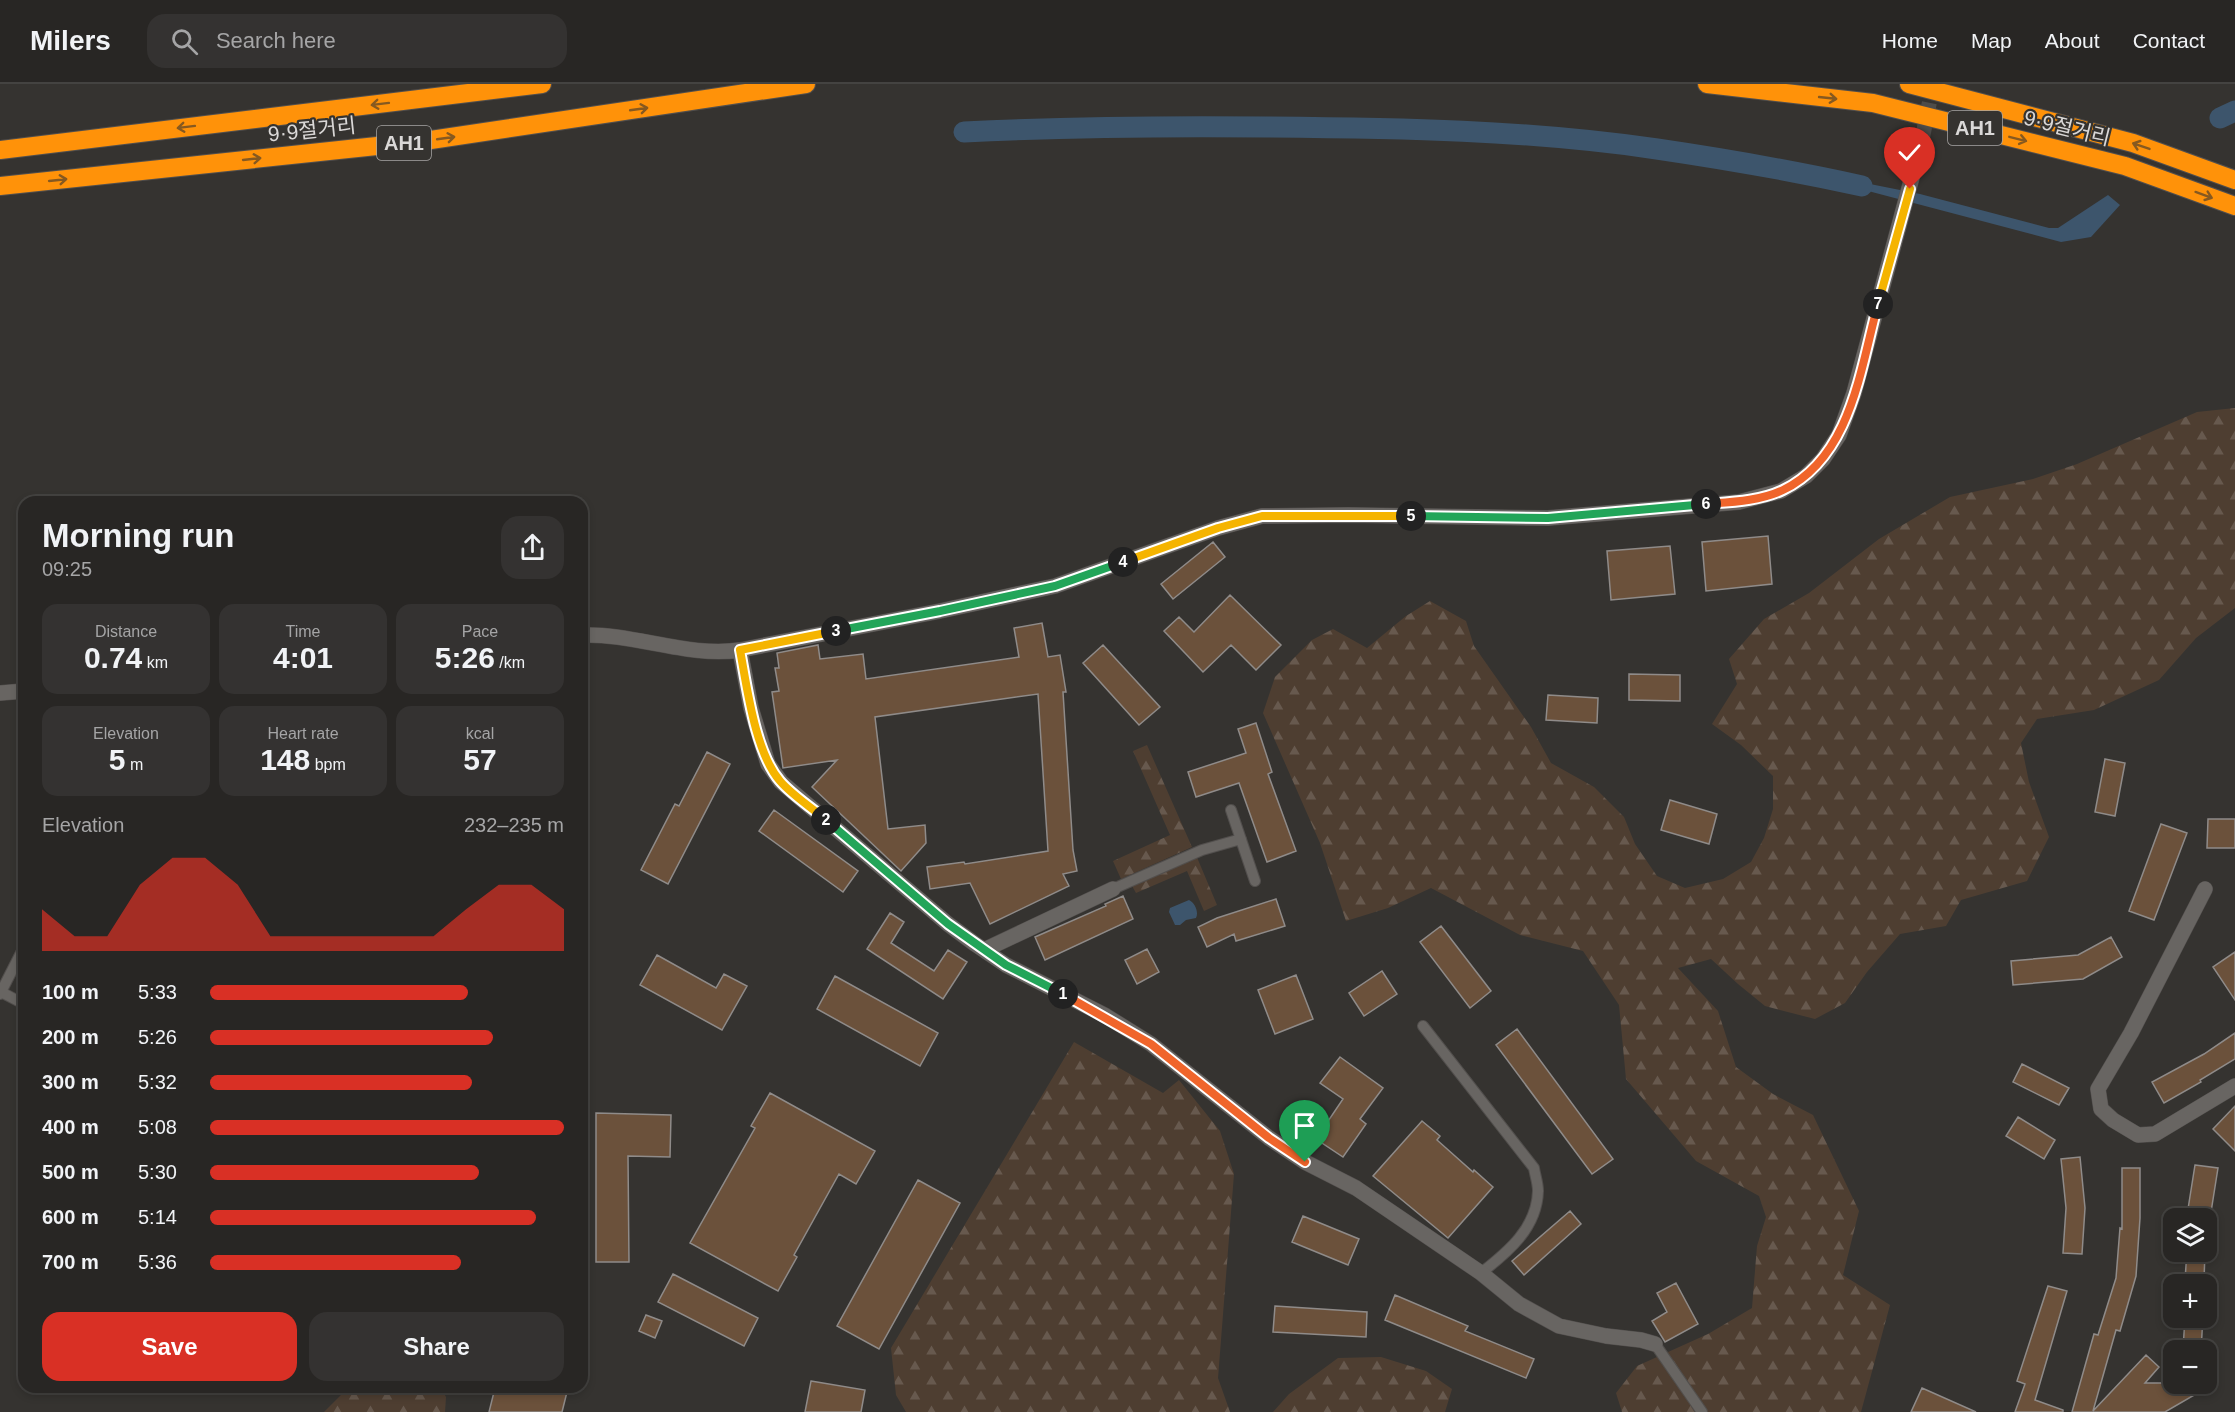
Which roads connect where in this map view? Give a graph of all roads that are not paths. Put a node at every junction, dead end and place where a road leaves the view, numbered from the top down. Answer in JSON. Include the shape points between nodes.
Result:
{"nodes":[{"id":1,"x":542,"y":84,"type":"edge"},
{"id":2,"x":806,"y":84,"type":"edge"},
{"id":3,"x":1707,"y":84,"type":"edge"},
{"id":4,"x":1909,"y":84,"type":"edge"},
{"id":5,"x":1922,"y":140,"type":"tunnel mouth"},
{"id":6,"x":0,"y":150,"type":"edge"},
{"id":7,"x":2235,"y":180,"type":"edge"},
{"id":8,"x":0,"y":186,"type":"edge"},
{"id":9,"x":2235,"y":206,"type":"edge"},
{"id":10,"x":588,"y":635,"type":"edge"},
{"id":11,"x":740,"y":650,"type":"junction"},
{"id":12,"x":18,"y":692,"type":"edge"},
{"id":13,"x":0,"y":693,"type":"edge"},
{"id":14,"x":1231,"y":810,"type":"dead end"},
{"id":15,"x":1241,"y":838,"type":"junction"},
{"id":16,"x":1255,"y":881,"type":"dead end"},
{"id":17,"x":1113,"y":889,"type":"joint"},
{"id":18,"x":2205,"y":889,"type":"dead end"},
{"id":19,"x":984,"y":950,"type":"junction"},
{"id":20,"x":18,"y":958,"type":"edge"},
{"id":21,"x":0,"y":993,"type":"edge"},
{"id":22,"x":18,"y":1001,"type":"edge"},
{"id":23,"x":1423,"y":1026,"type":"dead end"},
{"id":24,"x":2235,"y":1086,"type":"edge"},
{"id":25,"x":1482,"y":1273,"type":"junction"},
{"id":26,"x":1655,"y":1344,"type":"joint"},
{"id":27,"x":1702,"y":1412,"type":"edge"}],
"edges":[{"from":1,"to":6,"type":"highway","name":"9·9절거리","number":"AH1","one_way":true},
{"from":8,"to":2,"type":"highway","name":"9·9절거리","number":"AH1","one_way":true,"via":[[424,141]]},
{"from":3,"to":9,"type":"highway","name":"9·9절거리","number":"AH1","one_way":true,"via":[[1873,103],[2125,166]]},
{"from":7,"to":4,"type":"highway","name":"9·9절거리","number":"AH1","one_way":true,"via":[[2133,143]]},
{"from":5,"to":11,"type":"street","via":[[1854,393],[1839,435],[1806,476],[1781,491],[1739,501],[1548,518],[1262,516],[1055,586]]},
{"from":10,"to":11,"type":"street","via":[[727,652]]},
{"from":11,"to":19,"type":"street","via":[[751,708],[768,764],[781,782]]},
{"from":12,"to":13,"type":"street"},
{"from":14,"to":15,"type":"lane"},
{"from":15,"to":16,"type":"lane"},
{"from":15,"to":17,"type":"lane","via":[[1202,850]]},
{"from":17,"to":19,"type":"street"},
{"from":18,"to":24,"type":"street","via":[[2098,1089],[2101,1108],[2138,1135],[2155,1134]]},
{"from":19,"to":25,"type":"street","via":[[1151,1044],[1269,1138],[1356,1188]]},
{"from":20,"to":21,"type":"lane"},
{"from":21,"to":22,"type":"lane"},
{"from":23,"to":25,"type":"lane","via":[[1534,1168],[1538,1191],[1533,1214],[1523,1234]]},
{"from":25,"to":26,"type":"street","via":[[1519,1304],[1559,1326]]},
{"from":26,"to":27,"type":"lane"}]}
